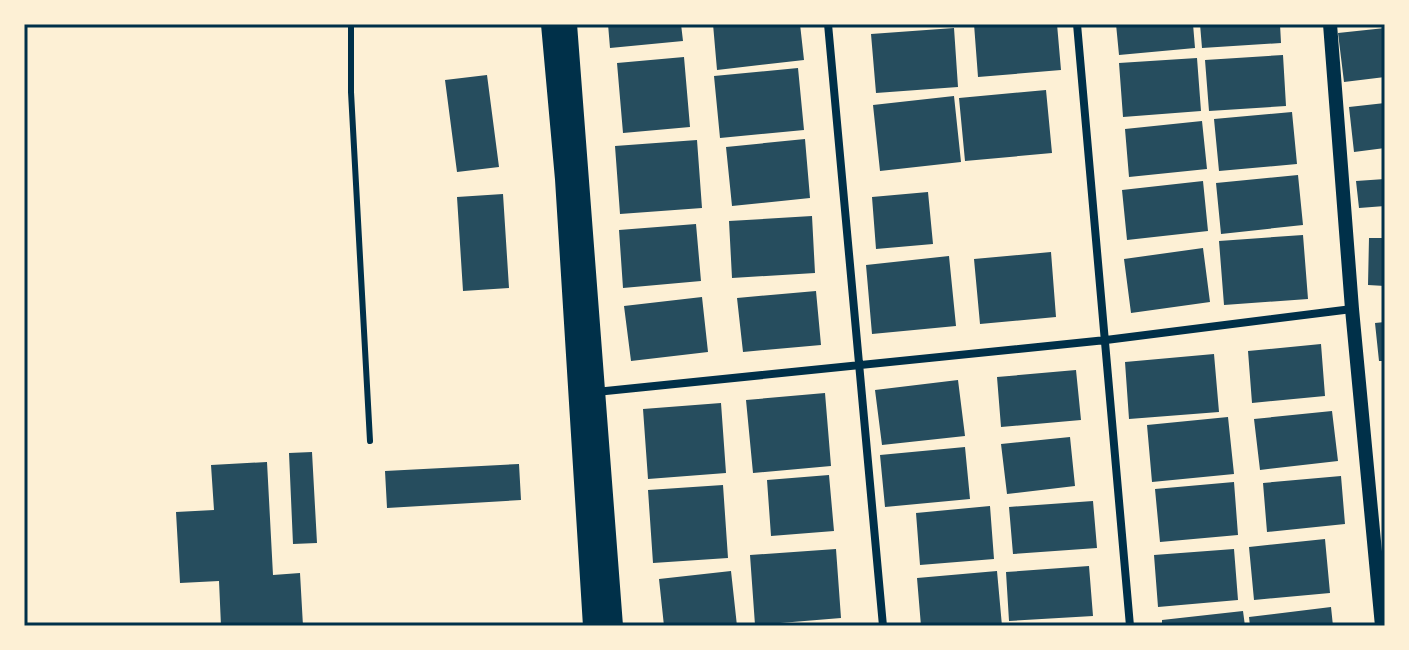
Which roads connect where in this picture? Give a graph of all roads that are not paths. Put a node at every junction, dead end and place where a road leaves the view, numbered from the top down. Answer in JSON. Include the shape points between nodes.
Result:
{"nodes":[{"id":1,"x":351,"y":24,"type":"edge"},
{"id":2,"x":551,"y":24,"type":"edge"},
{"id":3,"x":567,"y":24,"type":"edge"},
{"id":4,"x":828,"y":24,"type":"edge"},
{"id":5,"x":1077,"y":24,"type":"edge"},
{"id":6,"x":1330,"y":24,"type":"edge"},
{"id":7,"x":1352,"y":309,"type":"junction"},
{"id":8,"x":1106,"y":340,"type":"junction"},
{"id":9,"x":859,"y":364,"type":"junction"},
{"id":10,"x":595,"y":392,"type":"junction"},
{"id":11,"x":370,"y":441,"type":"dead end"},
{"id":12,"x":593,"y":626,"type":"edge"},
{"id":13,"x":613,"y":626,"type":"edge"},
{"id":14,"x":883,"y":626,"type":"edge"},
{"id":15,"x":1130,"y":626,"type":"edge"},
{"id":16,"x":1382,"y":626,"type":"edge"}],
"edges":[{"from":1,"to":11,"type":"lane"},
{"from":2,"to":12,"type":"main road"},
{"from":3,"to":10,"type":"main road"},
{"from":4,"to":9,"type":"street"},
{"from":5,"to":8,"type":"street"},
{"from":6,"to":7,"type":"street"},
{"from":7,"to":8,"type":"street"},
{"from":7,"to":16,"type":"street"},
{"from":8,"to":9,"type":"street"},
{"from":8,"to":15,"type":"street"},
{"from":9,"to":10,"type":"street"},
{"from":9,"to":14,"type":"street"},
{"from":10,"to":13,"type":"main road"}]}
